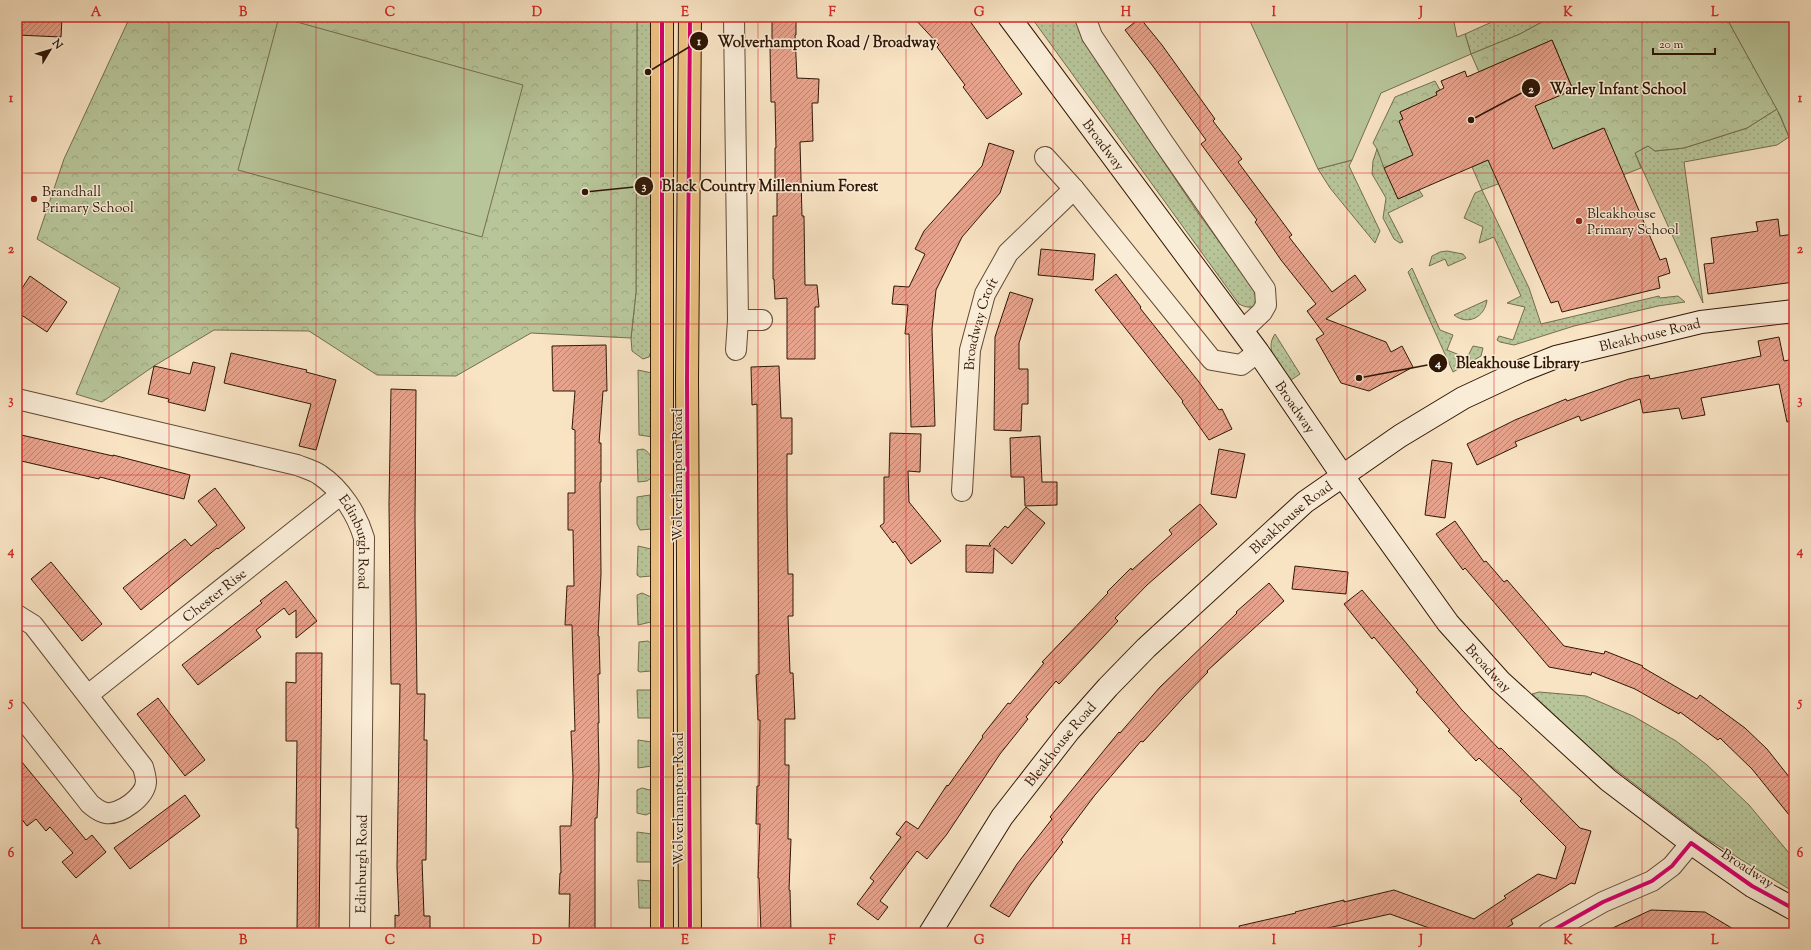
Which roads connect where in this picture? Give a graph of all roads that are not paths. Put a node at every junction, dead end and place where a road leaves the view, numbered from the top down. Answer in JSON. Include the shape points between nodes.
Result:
{"nodes":[{"id":1,"x":662,"y":17,"type":"edge"},
{"id":2,"x":690,"y":17,"type":"edge"},
{"id":3,"x":734,"y":17,"type":"edge"},
{"id":4,"x":1009,"y":17,"type":"edge"},
{"id":5,"x":1085,"y":17,"type":"edge"},
{"id":6,"x":1045,"y":157,"type":"dead end"},
{"id":7,"x":1074,"y":189,"type":"junction"},
{"id":8,"x":1794,"y":311,"type":"edge"},
{"id":9,"x":738,"y":320,"type":"junction"},
{"id":10,"x":762,"y":320,"type":"dead end"},
{"id":11,"x":1242,"y":331,"type":"junction"},
{"id":12,"x":736,"y":350,"type":"dead end"},
{"id":13,"x":1258,"y":352,"type":"junction"},
{"id":14,"x":17,"y":399,"type":"edge"},
{"id":15,"x":1342,"y":475,"type":"junction"},
{"id":16,"x":962,"y":491,"type":"dead end"},
{"id":17,"x":340,"y":495,"type":"junction"},
{"id":18,"x":17,"y":615,"type":"edge"},
{"id":19,"x":88,"y":695,"type":"junction"},
{"id":20,"x":17,"y":711,"type":"edge"},
{"id":21,"x":1691,"y":843,"type":"junction"},
{"id":22,"x":1794,"y":909,"type":"edge"},
{"id":23,"x":360,"y":933,"type":"edge"},
{"id":24,"x":662,"y":933,"type":"edge"},
{"id":25,"x":690,"y":933,"type":"edge"},
{"id":26,"x":930,"y":933,"type":"edge"},
{"id":27,"x":1548,"y":933,"type":"edge"}],
"edges":[{"from":1,"to":24,"type":"highway","name":"Wolverhampton Road"},
{"from":2,"to":25,"type":"highway","name":"Wolverhampton Road","via":[[687,397]]},
{"from":3,"to":9,"type":"street"},
{"from":4,"to":11,"type":"street","name":"Broadway"},
{"from":5,"to":11,"type":"street","via":[[1092,36],[1265,289],[1266,305]]},
{"from":6,"to":7,"type":"street"},
{"from":7,"to":13,"type":"street","via":[[1212,360],[1242,365]]},
{"from":7,"to":16,"type":"street","name":"Broadway Croft","via":[[1008,253],[985,294],[970,350]]},
{"from":8,"to":15,"type":"street","name":"Bleakhouse Road","via":[[1701,322],[1556,357],[1463,398]]},
{"from":9,"to":10,"type":"street"},
{"from":9,"to":12,"type":"street"},
{"from":11,"to":13,"type":"street","name":"Broadway"},
{"from":13,"to":15,"type":"street","name":"Broadway"},
{"from":14,"to":17,"type":"street","name":"Edinburgh Road","via":[[297,464],[318,474],[333,485]]},
{"from":15,"to":21,"type":"street","name":"Broadway","via":[[1448,623],[1500,681],[1608,780]]},
{"from":15,"to":26,"type":"street","name":"Bleakhouse Road","via":[[1305,502],[1146,648],[1108,687],[1069,731],[1002,817]]},
{"from":17,"to":19,"type":"street","name":"Chester Rise"},
{"from":17,"to":23,"type":"street","name":"Edinburgh Road","via":[[360,525],[364,538]]},
{"from":18,"to":19,"type":"street","via":[[33,625]]},
{"from":19,"to":20,"type":"street","via":[[143,766],[146,782],[144,790],[129,804],[108,814],[99,812],[90,804]]},
{"from":21,"to":22,"type":"street","name":"Broadway","via":[[1752,886]]},
{"from":21,"to":27,"type":"street","via":[[1672,866],[1652,881],[1603,902]]}]}
